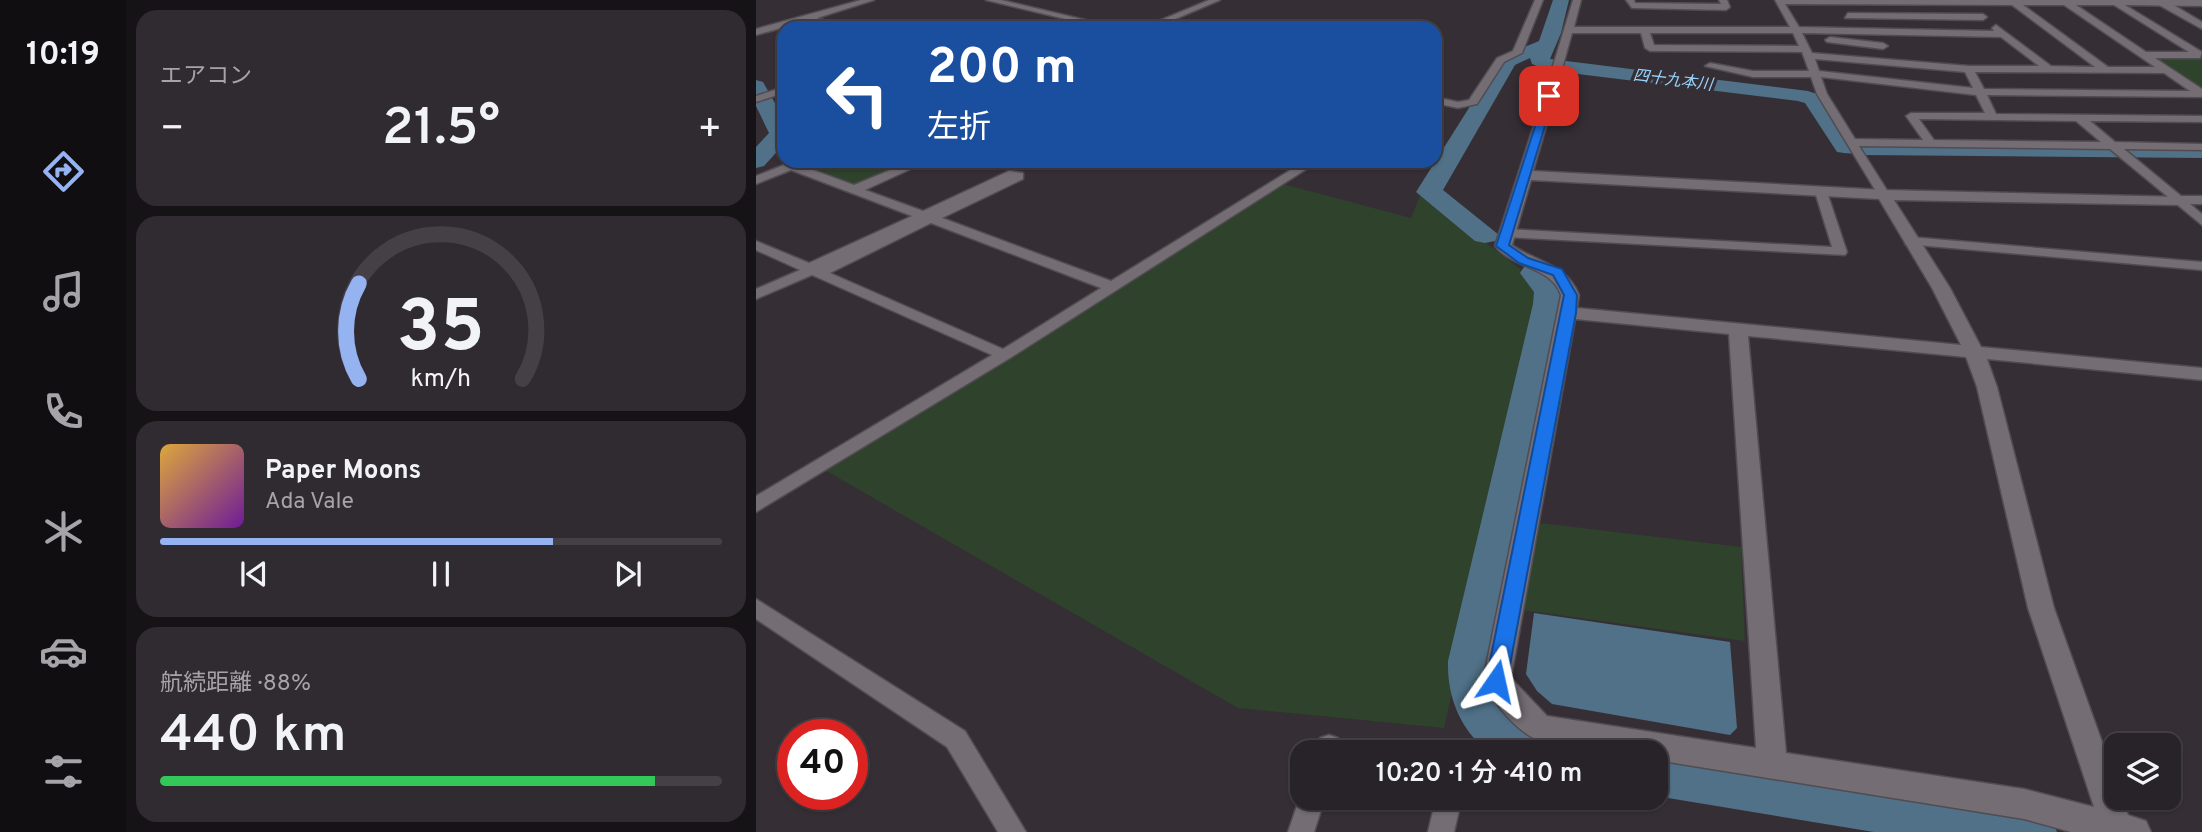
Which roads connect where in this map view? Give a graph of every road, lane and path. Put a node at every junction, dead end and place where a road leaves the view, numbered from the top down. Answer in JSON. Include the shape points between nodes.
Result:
{"nodes":[{"id":1,"x":870,"y":0,"type":"edge"},
{"id":2,"x":990,"y":0,"type":"edge"},
{"id":3,"x":1216,"y":0,"type":"edge"},
{"id":4,"x":1539,"y":0,"type":"edge"},
{"id":5,"x":1577,"y":0,"type":"edge"},
{"id":6,"x":1630,"y":0,"type":"edge"},
{"id":7,"x":1723,"y":0,"type":"edge"},
{"id":8,"x":1779,"y":1,"type":"edge"},
{"id":9,"x":1870,"y":1,"type":"edge"},
{"id":10,"x":1836,"y":2,"type":"edge"},
{"id":11,"x":1967,"y":2,"type":"junction"},
{"id":12,"x":2160,"y":2,"type":"edge"},
{"id":13,"x":2015,"y":3,"type":"junction"},
{"id":14,"x":2067,"y":3,"type":"junction"},
{"id":15,"x":2116,"y":3,"type":"junction"},
{"id":16,"x":2202,"y":3,"type":"edge"},
{"id":17,"x":1848,"y":16,"type":"junction"},
{"id":18,"x":1891,"y":16,"type":"junction"},
{"id":19,"x":1983,"y":17,"type":"junction"},
{"id":20,"x":807,"y":18,"type":"junction"},
{"id":21,"x":796,"y":21,"type":"edge"},
{"id":22,"x":818,"y":21,"type":"edge"},
{"id":23,"x":1084,"y":21,"type":"edge"},
{"id":24,"x":1164,"y":21,"type":"edge"},
{"id":25,"x":777,"y":26,"type":"edge"},
{"id":26,"x":2202,"y":26,"type":"edge"},
{"id":27,"x":1568,"y":30,"type":"junction"},
{"id":28,"x":1645,"y":30,"type":"junction"},
{"id":29,"x":1861,"y":30,"type":"junction"},
{"id":30,"x":1877,"y":30,"type":"junction"},
{"id":31,"x":1904,"y":30,"type":"junction"},
{"id":32,"x":1916,"y":30,"type":"junction"},
{"id":33,"x":756,"y":32,"type":"edge"},
{"id":34,"x":1797,"y":33,"type":"junction"},
{"id":35,"x":2003,"y":34,"type":"junction"},
{"id":36,"x":1922,"y":43,"type":"dead end"},
{"id":37,"x":1883,"y":46,"type":"junction"},
{"id":38,"x":1807,"y":53,"type":"junction"},
{"id":39,"x":2144,"y":55,"type":"junction"},
{"id":40,"x":1860,"y":60,"type":"junction"},
{"id":41,"x":1889,"y":62,"type":"junction"},
{"id":42,"x":1912,"y":64,"type":"junction"},
{"id":43,"x":1710,"y":66,"type":"dead end"},
{"id":44,"x":1558,"y":67,"type":"joint"},
{"id":45,"x":1969,"y":69,"type":"junction"},
{"id":46,"x":2048,"y":69,"type":"junction"},
{"id":47,"x":2106,"y":70,"type":"junction"},
{"id":48,"x":2167,"y":70,"type":"junction"},
{"id":49,"x":1817,"y":75,"type":"junction"},
{"id":50,"x":1861,"y":79,"type":"junction"},
{"id":51,"x":1914,"y":85,"type":"junction"},
{"id":52,"x":1980,"y":92,"type":"junction"},
{"id":53,"x":777,"y":93,"type":"edge"},
{"id":54,"x":2202,"y":94,"type":"edge"},
{"id":55,"x":756,"y":99,"type":"edge"},
{"id":56,"x":1442,"y":102,"type":"edge"},
{"id":57,"x":1992,"y":117,"type":"junction"},
{"id":58,"x":2079,"y":118,"type":"junction"},
{"id":59,"x":2202,"y":119,"type":"edge"},
{"id":60,"x":1850,"y":142,"type":"junction"},
{"id":61,"x":1931,"y":143,"type":"junction"},
{"id":62,"x":2202,"y":147,"type":"edge"},
{"id":63,"x":2119,"y":151,"type":"junction"},
{"id":64,"x":786,"y":168,"type":"edge"},
{"id":65,"x":796,"y":168,"type":"edge"},
{"id":66,"x":906,"y":168,"type":"edge"},
{"id":67,"x":1302,"y":168,"type":"edge"},
{"id":68,"x":1526,"y":175,"type":"junction"},
{"id":69,"x":756,"y":180,"type":"edge"},
{"id":70,"x":854,"y":190,"type":"junction"},
{"id":71,"x":1821,"y":192,"type":"junction"},
{"id":72,"x":1884,"y":195,"type":"junction"},
{"id":73,"x":2178,"y":200,"type":"junction"},
{"id":74,"x":2202,"y":200,"type":"edge"},
{"id":75,"x":927,"y":217,"type":"junction"},
{"id":76,"x":2202,"y":220,"type":"edge"},
{"id":77,"x":1506,"y":233,"type":"junction"},
{"id":78,"x":1910,"y":241,"type":"junction"},
{"id":79,"x":756,"y":245,"type":"edge"},
{"id":80,"x":772,"y":252,"type":"junction"},
{"id":81,"x":756,"y":259,"type":"edge"},
{"id":82,"x":2202,"y":266,"type":"edge"},
{"id":83,"x":813,"y":270,"type":"junction"},
{"id":84,"x":1113,"y":287,"type":"junction"},
{"id":85,"x":756,"y":295,"type":"edge"},
{"id":86,"x":1569,"y":313,"type":"junction"},
{"id":87,"x":1738,"y":330,"type":"junction"},
{"id":88,"x":1976,"y":352,"type":"junction"},
{"id":89,"x":1004,"y":355,"type":"junction"},
{"id":90,"x":2202,"y":374,"type":"edge"},
{"id":91,"x":756,"y":505,"type":"edge"},
{"id":92,"x":756,"y":608,"type":"edge"},
{"id":93,"x":1772,"y":764,"type":"junction"},
{"id":94,"x":1308,"y":810,"type":"edge"},
{"id":95,"x":1446,"y":810,"type":"edge"},
{"id":96,"x":2124,"y":831,"type":"edge"},
{"id":97,"x":1013,"y":832,"type":"edge"},
{"id":98,"x":1301,"y":832,"type":"edge"},
{"id":99,"x":1441,"y":832,"type":"edge"}],
"edges":[{"from":1,"to":20,"type":"street"},
{"from":2,"to":23,"type":"street"},
{"from":3,"to":24,"type":"street"},
{"from":4,"to":56,"type":"street","via":[[1517,53],[1500,60],[1473,102]]},
{"from":5,"to":27,"type":"street"},
{"from":6,"to":7,"type":"street","via":[[1632,5],[1726,7]]},
{"from":8,"to":10,"type":"street"},
{"from":8,"to":34,"type":"street"},
{"from":9,"to":10,"type":"street"},
{"from":9,"to":11,"type":"street"},
{"from":9,"to":18,"type":"street"},
{"from":10,"to":17,"type":"street"},
{"from":11,"to":13,"type":"street"},
{"from":11,"to":19,"type":"street"},
{"from":12,"to":15,"type":"street"},
{"from":12,"to":16,"type":"street"},
{"from":12,"to":26,"type":"street"},
{"from":13,"to":14,"type":"street"},
{"from":13,"to":47,"type":"street"},
{"from":14,"to":15,"type":"street"},
{"from":14,"to":39,"type":"street"},
{"from":15,"to":39,"type":"street","via":[[2200,55]]},
{"from":17,"to":18,"type":"street"},
{"from":17,"to":29,"type":"street"},
{"from":18,"to":19,"type":"street"},
{"from":18,"to":31,"type":"street"},
{"from":19,"to":35,"type":"street"},
{"from":20,"to":21,"type":"street"},
{"from":20,"to":22,"type":"street"},
{"from":25,"to":33,"type":"street"},
{"from":27,"to":28,"type":"street"},
{"from":27,"to":44,"type":"street"},
{"from":28,"to":34,"type":"street"},
{"from":28,"to":38,"type":"street","via":[[1650,48]]},
{"from":29,"to":30,"type":"street"},
{"from":29,"to":34,"type":"street"},
{"from":30,"to":31,"type":"street"},
{"from":30,"to":37,"type":"street"},
{"from":31,"to":32,"type":"street"},
{"from":32,"to":35,"type":"street","via":[[1945,36]]},
{"from":32,"to":36,"type":"street"},
{"from":34,"to":37,"type":"street"},
{"from":34,"to":38,"type":"street"},
{"from":35,"to":46,"type":"street"},
{"from":37,"to":41,"type":"street"},
{"from":38,"to":40,"type":"street"},
{"from":38,"to":49,"type":"street"},
{"from":39,"to":48,"type":"street"},
{"from":40,"to":41,"type":"street"},
{"from":40,"to":50,"type":"street"},
{"from":41,"to":42,"type":"street"},
{"from":42,"to":45,"type":"street"},
{"from":42,"to":51,"type":"street"},
{"from":43,"to":49,"type":"street","via":[[1753,74]]},
{"from":44,"to":68,"type":"street"},
{"from":45,"to":46,"type":"street"},
{"from":45,"to":52,"type":"street"},
{"from":46,"to":47,"type":"street"},
{"from":47,"to":48,"type":"street"},
{"from":48,"to":54,"type":"street"},
{"from":49,"to":50,"type":"street"},
{"from":49,"to":60,"type":"street","via":[[1822,94]]},
{"from":50,"to":51,"type":"street"},
{"from":51,"to":52,"type":"street"},
{"from":52,"to":54,"type":"street"},
{"from":52,"to":57,"type":"street"},
{"from":53,"to":55,"type":"street"},
{"from":57,"to":58,"type":"street"},
{"from":57,"to":61,"type":"street","via":[[1911,116]]},
{"from":58,"to":59,"type":"street"},
{"from":58,"to":63,"type":"street"},
{"from":60,"to":61,"type":"street"},
{"from":60,"to":72,"type":"street"},
{"from":61,"to":63,"type":"street"},
{"from":62,"to":63,"type":"street"},
{"from":63,"to":73,"type":"street"},
{"from":64,"to":69,"type":"street"},
{"from":65,"to":70,"type":"street"},
{"from":66,"to":70,"type":"street"},
{"from":67,"to":84,"type":"street"},
{"from":68,"to":71,"type":"street"},
{"from":68,"to":77,"type":"street"},
{"from":70,"to":75,"type":"street"},
{"from":71,"to":72,"type":"street"},
{"from":71,"to":77,"type":"street","via":[[1840,251]]},
{"from":72,"to":73,"type":"street"},
{"from":72,"to":78,"type":"street"},
{"from":73,"to":74,"type":"street"},
{"from":73,"to":76,"type":"street"},
{"from":75,"to":75,"type":"street","via":[[1013,174],[1019,176]]},
{"from":75,"to":83,"type":"street"},
{"from":75,"to":84,"type":"street"},
{"from":77,"to":86,"type":"street","via":[[1503,246],[1524,260],[1558,272],[1570,295]]},
{"from":78,"to":82,"type":"street"},
{"from":78,"to":88,"type":"street"},
{"from":79,"to":80,"type":"street"},
{"from":80,"to":81,"type":"street"},
{"from":80,"to":83,"type":"street"},
{"from":83,"to":85,"type":"street"},
{"from":83,"to":89,"type":"street"},
{"from":84,"to":89,"type":"street"},
{"from":86,"to":87,"type":"street"},
{"from":86,"to":93,"type":"street","via":[[1496,681],[1540,728]]},
{"from":87,"to":88,"type":"street"},
{"from":87,"to":93,"type":"street"},
{"from":88,"to":90,"type":"street"},
{"from":88,"to":96,"type":"street","via":[[2041,608]]},
{"from":89,"to":91,"type":"street"},
{"from":92,"to":97,"type":"street","via":[[956,739]]},
{"from":93,"to":96,"type":"street","via":[[2024,804]]},
{"from":94,"to":98,"type":"street"},
{"from":95,"to":99,"type":"street"}]}
